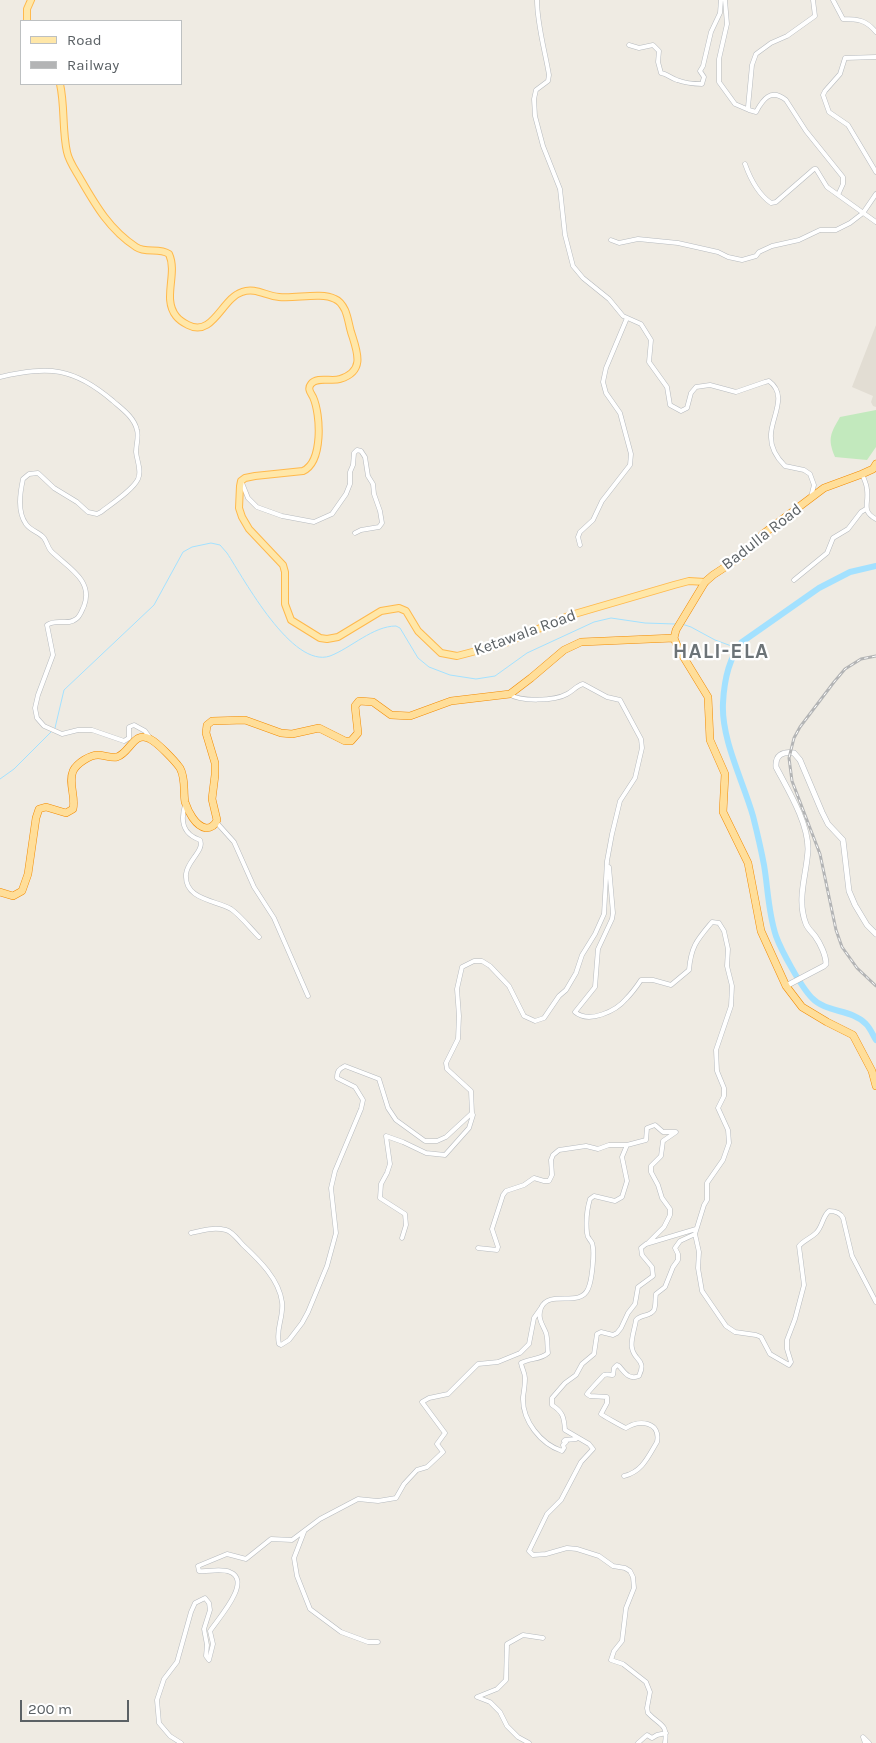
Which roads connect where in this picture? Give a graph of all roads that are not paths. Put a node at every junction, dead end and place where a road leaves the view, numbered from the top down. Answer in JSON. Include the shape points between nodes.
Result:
{"nodes":[{"id":1,"x":32,"y":0,"type":"edge"},
{"id":2,"x":537,"y":0,"type":"edge"},
{"id":3,"x":723,"y":0,"type":"edge"},
{"id":4,"x":814,"y":0,"type":"edge"},
{"id":5,"x":833,"y":0,"type":"edge"},
{"id":6,"x":27,"y":20,"type":"edge"},
{"id":7,"x":876,"y":32,"type":"edge"},
{"id":8,"x":629,"y":45,"type":"dead end"},
{"id":9,"x":876,"y":57,"type":"edge"},
{"id":10,"x":60,"y":85,"type":"edge"},
{"id":11,"x":749,"y":110,"type":"junction"},
{"id":12,"x":745,"y":164,"type":"dead end"},
{"id":13,"x":876,"y":172,"type":"edge"},
{"id":14,"x":876,"y":194,"type":"edge"},
{"id":15,"x":838,"y":195,"type":"junction"},
{"id":16,"x":863,"y":213,"type":"junction"},
{"id":17,"x":876,"y":222,"type":"edge"},
{"id":18,"x":611,"y":240,"type":"dead end"},
{"id":19,"x":627,"y":318,"type":"junction"},
{"id":20,"x":0,"y":377,"type":"edge"},
{"id":21,"x":875,"y":468,"type":"edge"},
{"id":22,"x":862,"y":474,"type":"junction"},
{"id":23,"x":242,"y":481,"type":"junction"},
{"id":24,"x":811,"y":499,"type":"junction"},
{"id":25,"x":866,"y":509,"type":"junction"},
{"id":26,"x":876,"y":519,"type":"edge"},
{"id":27,"x":355,"y":533,"type":"dead end"},
{"id":28,"x":580,"y":545,"type":"dead end"},
{"id":29,"x":794,"y":580,"type":"dead end"},
{"id":30,"x":705,"y":582,"type":"junction"},
{"id":31,"x":675,"y":634,"type":"junction"},
{"id":32,"x":509,"y":694,"type":"junction"},
{"id":33,"x":152,"y":740,"type":"junction"},
{"id":34,"x":185,"y":803,"type":"junction"},
{"id":35,"x":216,"y":822,"type":"junction"},
{"id":36,"x":607,"y":860,"type":"junction"},
{"id":37,"x":0,"y":892,"type":"edge"},
{"id":38,"x":876,"y":934,"type":"edge"},
{"id":39,"x":259,"y":937,"type":"dead end"},
{"id":40,"x":786,"y":986,"type":"junction"},
{"id":41,"x":308,"y":996,"type":"dead end"},
{"id":42,"x":876,"y":1086,"type":"edge"},
{"id":43,"x":472,"y":1113,"type":"junction"},
{"id":44,"x":627,"y":1144,"type":"junction"},
{"id":45,"x":696,"y":1232,"type":"junction"},
{"id":46,"x":191,"y":1233,"type":"dead end"},
{"id":47,"x":402,"y":1238,"type":"dead end"},
{"id":48,"x":646,"y":1244,"type":"junction"},
{"id":49,"x":478,"y":1248,"type":"dead end"},
{"id":50,"x":876,"y":1302,"type":"edge"},
{"id":51,"x":541,"y":1308,"type":"junction"},
{"id":52,"x":578,"y":1439,"type":"junction"},
{"id":53,"x":624,"y":1476,"type":"dead end"},
{"id":54,"x":304,"y":1532,"type":"junction"},
{"id":55,"x":543,"y":1638,"type":"dead end"},
{"id":56,"x":378,"y":1642,"type":"dead end"},
{"id":57,"x":666,"y":1733,"type":"junction"},
{"id":58,"x":181,"y":1743,"type":"edge"},
{"id":59,"x":529,"y":1743,"type":"edge"},
{"id":60,"x":638,"y":1743,"type":"edge"},
{"id":61,"x":665,"y":1743,"type":"edge"},
{"id":62,"x":865,"y":1743,"type":"edge"},
{"id":63,"x":869,"y":1743,"type":"edge"}],
"edges":[{"from":1,"to":6,"type":"main road","via":[[27,9]]},
{"from":2,"to":19,"type":"street","via":[[537,16],[549,75],[548,81],[536,90],[536,116],[543,146],[560,189],[569,256],[582,278]]},
{"from":3,"to":8,"type":"street","via":[[700,71],[704,77],[702,84],[661,73],[659,51],[653,45],[638,48]]},
{"from":3,"to":11,"type":"street","via":[[727,24],[718,59],[718,78],[729,98]]},
{"from":4,"to":11,"type":"street","via":[[815,16],[756,54],[752,65]]},
{"from":5,"to":7,"type":"street","via":[[843,19],[863,20]]},
{"from":9,"to":13,"type":"street","via":[[845,58],[840,74],[822,95],[829,112],[848,125]]},
{"from":10,"to":23,"type":"main road","via":[[70,161],[101,214],[122,236],[138,248],[169,254],[173,272],[170,303],[176,317],[193,328],[199,328],[212,322],[232,297],[249,290],[280,297],[327,296],[341,303],[346,312],[359,358],[351,374],[340,379],[312,382],[310,386],[318,442],[312,463],[303,471],[255,476]]},
{"from":11,"to":15,"type":"street","via":[[756,112],[763,98],[782,96],[843,177]]},
{"from":12,"to":15,"type":"street","via":[[757,188],[771,203],[788,193],[814,169],[827,187]]},
{"from":14,"to":16,"type":"street"},
{"from":15,"to":16,"type":"street"},
{"from":16,"to":17,"type":"street"},
{"from":16,"to":18,"type":"street","via":[[836,230],[820,230],[742,260],[678,243],[638,239],[619,243]]},
{"from":19,"to":24,"type":"street","via":[[642,324],[648,335],[651,345],[649,362],[665,384],[670,405],[676,410],[687,408],[696,387],[710,385],[736,392],[770,381],[779,404],[771,435],[774,452],[785,466],[810,474],[814,485]]},
{"from":19,"to":28,"type":"street","via":[[603,382],[606,394],[620,413],[630,466],[602,501],[593,520],[580,532]]},
{"from":20,"to":33,"type":"street","via":[[38,370],[81,378],[123,410],[138,431],[138,479],[97,514],[88,512],[38,473],[23,479],[20,502],[25,523],[70,566],[87,590],[85,604],[76,620],[54,621],[47,625],[53,655],[35,708],[37,718],[44,726],[62,734],[92,730],[124,741],[129,738],[129,727],[134,725]]},
{"from":21,"to":22,"type":"highway","name":"Badulla Road"},
{"from":22,"to":24,"type":"highway","name":"Badulla Road","via":[[824,488]]},
{"from":22,"to":25,"type":"street","via":[[868,488]]},
{"from":23,"to":27,"type":"street","via":[[248,498],[257,507],[314,522],[332,514],[346,494],[354,453],[361,451],[382,523],[379,527]]},
{"from":23,"to":30,"type":"main road","name":"Ketawala Road","via":[[239,508],[242,517],[284,568],[287,612],[296,624],[320,638],[338,637],[381,611],[400,608],[441,653],[457,656],[503,644],[580,613],[689,581]]},
{"from":24,"to":30,"type":"highway","name":"Badulla Road"},
{"from":25,"to":26,"type":"street","via":[[869,516]]},
{"from":25,"to":29,"type":"street","via":[[848,529],[833,538],[826,553]]},
{"from":30,"to":31,"type":"highway","name":"Badulla Road"},
{"from":31,"to":32,"type":"highway","via":[[581,642],[564,650]]},
{"from":31,"to":40,"type":"highway","via":[[678,648],[708,697],[710,740],[725,774],[723,812],[748,863],[761,931]]},
{"from":32,"to":35,"type":"highway","via":[[451,701],[403,716],[388,714],[373,702],[359,701],[355,706],[358,733],[345,741],[319,728],[292,734],[245,720],[212,721],[207,725],[206,733],[215,763],[212,799]]},
{"from":32,"to":36,"type":"street","via":[[527,700],[550,699],[567,695],[584,684],[607,698],[620,700],[642,739],[642,748],[635,778],[620,801]]},
{"from":33,"to":34,"type":"highway","via":[[180,768]]},
{"from":33,"to":37,"type":"highway","via":[[139,737],[118,757],[94,755],[76,767],[72,784],[73,809],[66,813],[46,807],[40,809],[22,891],[13,896]]},
{"from":34,"to":35,"type":"highway","via":[[198,824],[209,828]]},
{"from":34,"to":39,"type":"street","via":[[182,816],[185,828],[202,844],[187,867],[185,877],[188,885],[196,896],[232,909]]},
{"from":35,"to":41,"type":"street","via":[[234,842],[254,887],[274,918]]},
{"from":36,"to":43,"type":"street","via":[[604,914],[571,982],[544,1018],[535,1021],[524,1016],[509,986],[482,961],[462,967],[457,989],[458,1039],[446,1063],[447,1069],[470,1091]]},
{"from":36,"to":45,"type":"street","via":[[612,919],[598,949],[595,987],[575,1012],[578,1015],[590,1017],[609,1012],[625,1001],[641,980],[671,985],[689,970],[690,954],[712,922],[719,923],[724,931],[732,986],[731,1006],[716,1050],[717,1070],[724,1088],[718,1108],[728,1130],[729,1143],[723,1160],[707,1183],[707,1200]]},
{"from":38,"to":40,"type":"street","via":[[854,905],[849,891],[843,840],[828,824],[800,760],[794,753],[784,752],[779,756],[776,767],[797,808],[807,838],[802,896],[806,924],[816,936],[826,958],[826,964]]},
{"from":40,"to":42,"type":"highway","via":[[802,1007],[853,1035],[872,1071]]},
{"from":43,"to":46,"type":"street","via":[[446,1137],[437,1141],[425,1140],[396,1120],[388,1108],[379,1079],[345,1066],[339,1069],[337,1078],[355,1087],[363,1100],[330,1188],[336,1233],[327,1266],[308,1312],[292,1336],[281,1345],[277,1337],[281,1322],[281,1295],[263,1265],[228,1230],[209,1228]]},
{"from":43,"to":47,"type":"street","via":[[469,1128],[445,1155],[426,1153],[386,1136],[390,1164],[380,1184],[380,1198],[406,1214]]},
{"from":44,"to":48,"type":"street","via":[[646,1140],[647,1128],[652,1125],[663,1132],[676,1132],[663,1141],[661,1156],[651,1166],[670,1216],[664,1227]]},
{"from":44,"to":49,"type":"street","via":[[559,1150],[551,1160],[549,1181],[534,1178],[503,1195],[492,1229],[497,1250]]},
{"from":44,"to":51,"type":"street","via":[[622,1157],[627,1181],[622,1197],[615,1201],[594,1196],[589,1202],[587,1234],[594,1254],[588,1290],[572,1299],[549,1301]]},
{"from":45,"to":48,"type":"street"},
{"from":45,"to":50,"type":"street","via":[[702,1291],[720,1318],[735,1332],[761,1337],[770,1354],[786,1365],[792,1362],[787,1340],[804,1285],[799,1246],[816,1233],[829,1211],[838,1212],[844,1218],[852,1256]]},
{"from":45,"to":53,"type":"street","via":[[680,1241],[675,1248],[678,1260],[665,1287],[656,1294],[654,1310],[636,1320],[631,1347],[642,1362],[639,1376],[628,1377],[617,1365],[613,1375],[605,1375],[588,1390],[590,1396],[607,1397],[601,1414],[604,1418],[626,1428],[634,1422],[645,1423],[656,1432],[657,1442],[644,1464]]},
{"from":48,"to":52,"type":"street","via":[[641,1248],[642,1255],[652,1267],[652,1276],[638,1287],[635,1304],[621,1328],[613,1335],[597,1334],[594,1354],[552,1398],[552,1405],[563,1414],[565,1430]]},
{"from":51,"to":52,"type":"street","via":[[541,1325],[547,1336],[548,1353],[543,1358],[521,1363],[526,1375],[525,1410],[538,1436],[559,1451],[562,1452],[565,1440]]},
{"from":51,"to":54,"type":"street","via":[[534,1318],[529,1344],[520,1353],[498,1362],[478,1364],[448,1394],[422,1402],[445,1433],[437,1444],[442,1452],[427,1467],[417,1470],[396,1498],[378,1501],[358,1499],[320,1519]]},
{"from":52,"to":57,"type":"street","via":[[593,1449],[581,1462],[562,1500],[547,1514],[529,1551],[539,1555],[567,1548],[578,1549],[630,1571],[634,1588],[626,1608],[622,1641],[611,1660],[623,1664],[646,1682],[650,1692],[648,1713]]},
{"from":54,"to":56,"type":"street","via":[[294,1558],[297,1576],[310,1609],[341,1632],[368,1642]]},
{"from":54,"to":58,"type":"street","via":[[292,1540],[271,1538],[246,1559],[228,1554],[198,1566],[199,1571],[231,1572],[238,1585],[233,1599],[210,1631],[213,1644],[209,1660],[204,1629],[210,1610],[205,1598],[196,1603],[191,1612],[177,1662],[164,1679],[157,1700],[159,1723]]},
{"from":55,"to":59,"type":"street","via":[[523,1635],[507,1644],[506,1680],[497,1689],[477,1697],[490,1702],[512,1732]]},
{"from":57,"to":60,"type":"street","via":[[652,1738],[647,1735]]},
{"from":57,"to":61,"type":"street"},
{"from":62,"to":63,"type":"street","via":[[863,1737]]}]}
